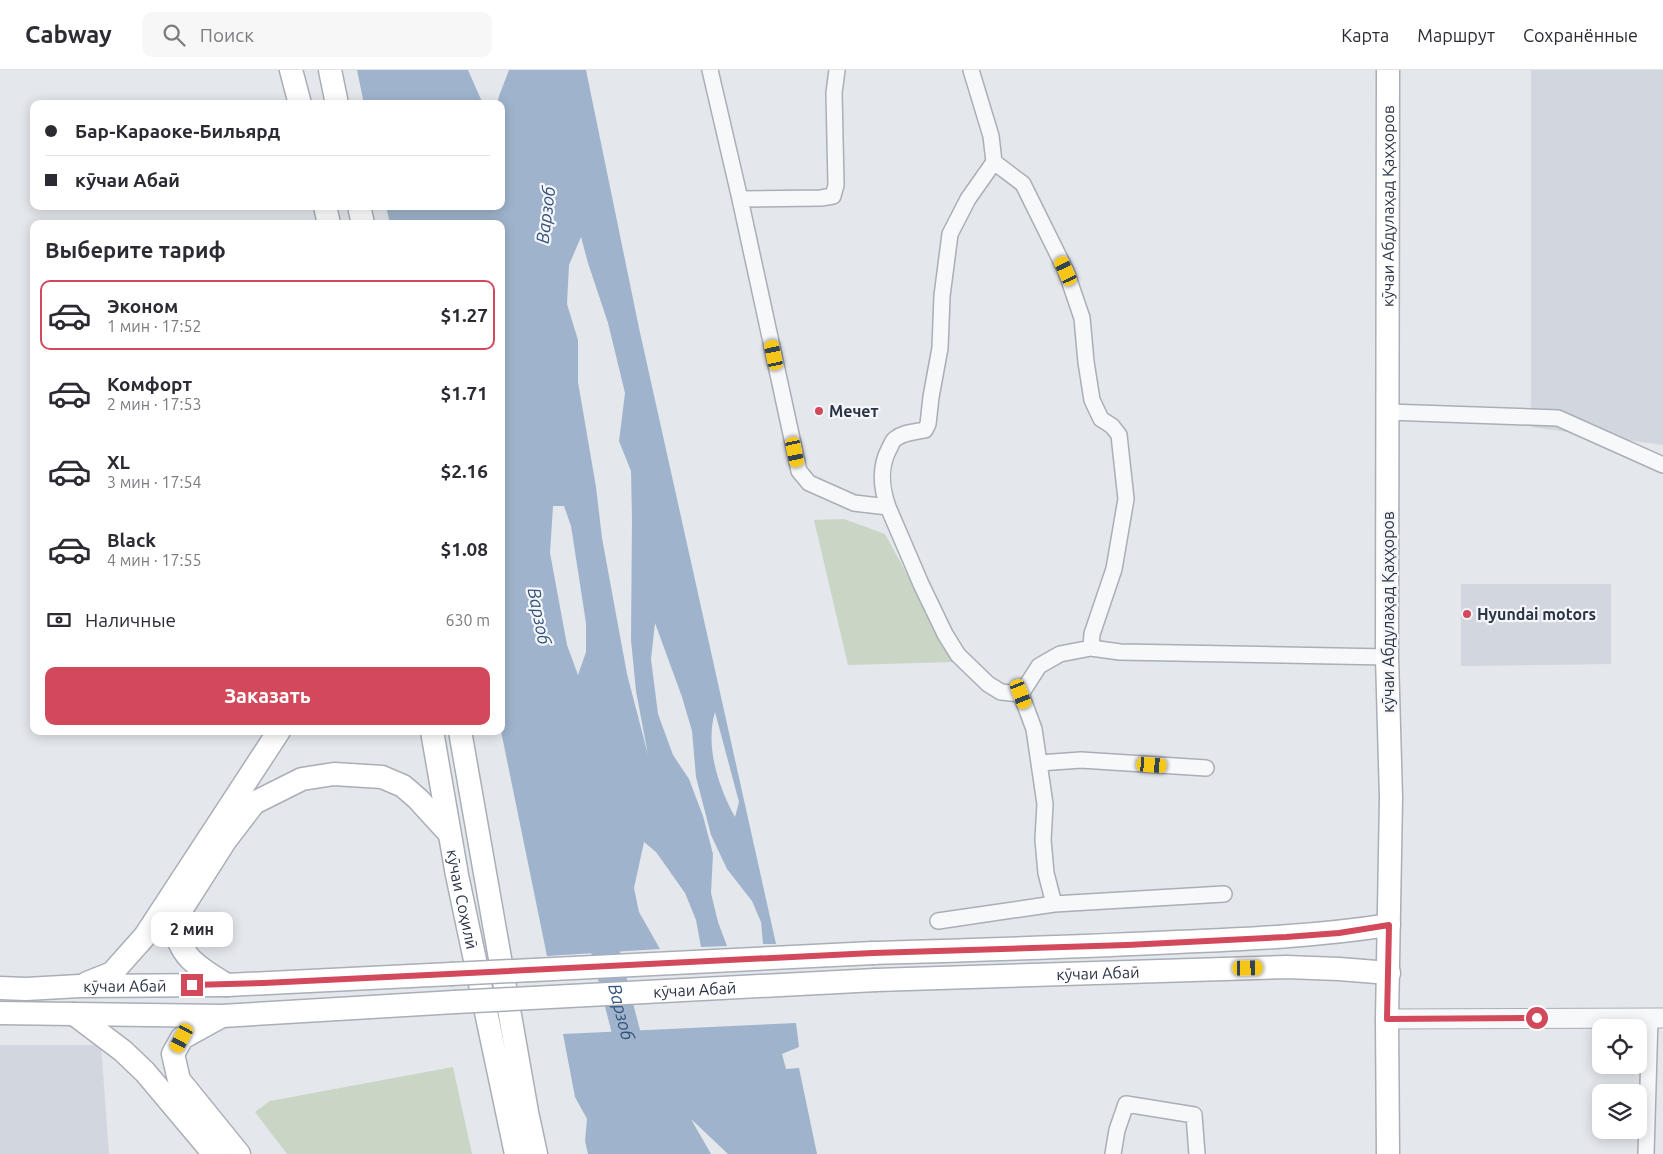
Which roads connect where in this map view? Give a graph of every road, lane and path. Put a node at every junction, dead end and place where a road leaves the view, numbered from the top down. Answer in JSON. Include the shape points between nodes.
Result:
{"nodes":[{"id":1,"x":291,"y":70,"type":"edge"},
{"id":2,"x":330,"y":70,"type":"edge"},
{"id":3,"x":710,"y":70,"type":"edge"},
{"id":4,"x":837,"y":70,"type":"edge"},
{"id":5,"x":970,"y":70,"type":"edge"},
{"id":6,"x":1388,"y":70,"type":"edge"},
{"id":7,"x":299,"y":100,"type":"edge"},
{"id":8,"x":336,"y":100,"type":"edge"},
{"id":9,"x":994,"y":162,"type":"junction"},
{"id":10,"x":740,"y":199,"type":"junction"},
{"id":11,"x":1388,"y":412,"type":"junction"},
{"id":12,"x":1663,"y":465,"type":"edge"},
{"id":13,"x":888,"y":506,"type":"junction"},
{"id":14,"x":1091,"y":648,"type":"junction"},
{"id":15,"x":1387,"y":657,"type":"junction"},
{"id":16,"x":1021,"y":694,"type":"junction"},
{"id":17,"x":276,"y":735,"type":"edge"},
{"id":18,"x":433,"y":735,"type":"edge"},
{"id":19,"x":461,"y":735,"type":"edge"},
{"id":20,"x":1039,"y":763,"type":"junction"},
{"id":21,"x":1206,"y":768,"type":"dead end"},
{"id":22,"x":449,"y":833,"type":"junction"},
{"id":23,"x":1224,"y":894,"type":"dead end"},
{"id":24,"x":1054,"y":904,"type":"junction"},
{"id":25,"x":938,"y":921,"type":"dead end"},
{"id":26,"x":1389,"y":925,"type":"junction"},
{"id":27,"x":1389,"y":973,"type":"junction"},
{"id":28,"x":226,"y":984,"type":"junction"},
{"id":29,"x":80,"y":986,"type":"junction"},
{"id":30,"x":0,"y":988,"type":"edge"},
{"id":31,"x":0,"y":1013,"type":"edge"},
{"id":32,"x":74,"y":1014,"type":"junction"},
{"id":33,"x":222,"y":1016,"type":"junction"},
{"id":34,"x":1657,"y":1018,"type":"edge"},
{"id":35,"x":1387,"y":1019,"type":"junction"},
{"id":36,"x":214,"y":1154,"type":"edge"},
{"id":37,"x":239,"y":1154,"type":"edge"},
{"id":38,"x":516,"y":1154,"type":"edge"},
{"id":39,"x":536,"y":1154,"type":"edge"},
{"id":40,"x":1112,"y":1154,"type":"edge"},
{"id":41,"x":1197,"y":1154,"type":"edge"},
{"id":42,"x":1388,"y":1154,"type":"edge"},
{"id":43,"x":1646,"y":1154,"type":"edge"}],
"edges":[{"from":1,"to":7,"type":"main road"},
{"from":2,"to":8,"type":"main road"},
{"from":3,"to":10,"type":"street"},
{"from":4,"to":10,"type":"street","via":[[834,93],[836,185],[833,196]]},
{"from":5,"to":9,"type":"street","via":[[991,136]]},
{"from":6,"to":11,"type":"main road","name":"кӯчаи Абдулаҳад Қаҳҳоров"},
{"from":9,"to":13,"type":"street","via":[[968,199],[950,234],[942,296],[940,348],[928,424],[925,430],[909,432],[894,440],[886,455],[882,490]]},
{"from":9,"to":14,"type":"street","via":[[1023,184],[1066,271],[1082,318],[1092,400],[1101,419],[1119,435],[1126,499],[1114,569],[1092,634]]},
{"from":10,"to":13,"type":"street","via":[[799,471],[809,483],[854,503]]},
{"from":11,"to":12,"type":"street","via":[[1558,418]]},
{"from":11,"to":15,"type":"main road","name":"кӯчаи Абдулаҳад Қаҳҳоров"},
{"from":13,"to":16,"type":"street","via":[[921,584],[958,655],[988,684],[1001,692]]},
{"from":14,"to":15,"type":"street","via":[[1120,652]]},
{"from":14,"to":16,"type":"street","via":[[1060,654],[1039,666]]},
{"from":15,"to":26,"type":"main road","name":"кӯчаи Абдулаҳад Қаҳҳоров","via":[[1391,798]]},
{"from":16,"to":20,"type":"street","via":[[1034,729]]},
{"from":17,"to":29,"type":"main road","via":[[145,936],[112,973]]},
{"from":18,"to":22,"type":"main road","name":"кӯчаи Соҳилӣ"},
{"from":19,"to":39,"type":"main road"},
{"from":20,"to":21,"type":"street","via":[[1080,760]]},
{"from":20,"to":24,"type":"street","via":[[1045,804],[1043,840],[1046,873]]},
{"from":22,"to":28,"type":"main road","via":[[403,786],[382,777],[334,774],[302,779],[254,804],[225,841],[174,921],[183,951],[199,968]]},
{"from":22,"to":38,"type":"main road","name":"кӯчаи Соҳилӣ"},
{"from":23,"to":24,"type":"street"},
{"from":24,"to":25,"type":"street"},
{"from":26,"to":27,"type":"main road","name":"кӯчаи Абдулаҳад Қаҳҳоров"},
{"from":26,"to":28,"type":"main road","name":"кӯчаи Абаӣ","bridge":true,"via":[[1286,937]]},
{"from":27,"to":33,"type":"main road","name":"кӯчаи Абаӣ","bridge":true,"via":[[1286,967],[876,980]]},
{"from":27,"to":35,"type":"main road","name":"кӯчаи Абдулаҳад Қаҳҳоров"},
{"from":28,"to":29,"type":"main road","name":"кӯчаи Абаӣ"},
{"from":29,"to":30,"type":"main road","name":"кӯчаи Абаӣ"},
{"from":31,"to":32,"type":"main road","name":"кӯчаи Абаӣ"},
{"from":32,"to":33,"type":"main road","name":"кӯчаи Абаӣ"},
{"from":32,"to":36,"type":"main road","via":[[145,1072]]},
{"from":33,"to":37,"type":"main road","via":[[182,1038],[173,1054],[179,1080]]},
{"from":34,"to":35,"type":"street"},
{"from":34,"to":43,"type":"street"},
{"from":35,"to":42,"type":"main road","name":"кӯчаи Абдулаҳад Қаҳҳоров"},
{"from":40,"to":41,"type":"street","via":[[1126,1104],[1194,1115]]}]}
